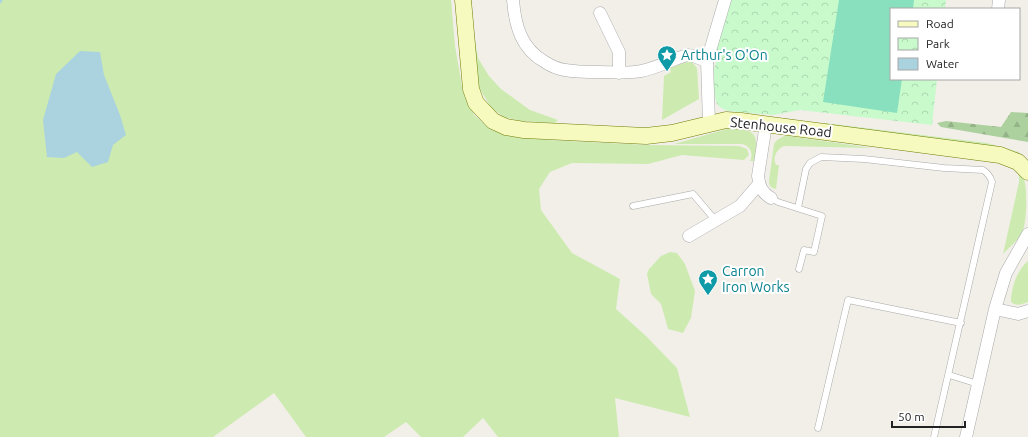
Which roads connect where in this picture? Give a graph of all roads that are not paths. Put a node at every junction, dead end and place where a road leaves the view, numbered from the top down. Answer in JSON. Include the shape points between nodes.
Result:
{"nodes":[{"id":1,"x":463,"y":0,"type":"edge"},
{"id":2,"x":513,"y":0,"type":"edge"},
{"id":3,"x":725,"y":0,"type":"edge"},
{"id":4,"x":600,"y":14,"type":"dead end"},
{"id":5,"x":707,"y":61,"type":"junction"},
{"id":6,"x":619,"y":73,"type":"junction"},
{"id":7,"x":709,"y":123,"type":"junction"},
{"id":8,"x":766,"y":124,"type":"junction"},
{"id":9,"x":1028,"y":171,"type":"edge"},
{"id":10,"x":759,"y":184,"type":"junction"},
{"id":11,"x":771,"y":198,"type":"joint"},
{"id":12,"x":632,"y":206,"type":"dead end"},
{"id":13,"x":798,"y":208,"type":"junction"},
{"id":14,"x":716,"y":221,"type":"junction"},
{"id":15,"x":1028,"y":234,"type":"edge"},
{"id":16,"x":690,"y":236,"type":"dead end"},
{"id":17,"x":1028,"y":251,"type":"edge"},
{"id":18,"x":1014,"y":259,"type":"junction"},
{"id":19,"x":799,"y":269,"type":"dead end"},
{"id":20,"x":995,"y":309,"type":"junction"},
{"id":21,"x":1028,"y":311,"type":"edge"},
{"id":22,"x":961,"y":322,"type":"junction"},
{"id":23,"x":948,"y":375,"type":"junction"},
{"id":24,"x":978,"y":384,"type":"junction"},
{"id":25,"x":818,"y":428,"type":"dead end"},
{"id":26,"x":934,"y":437,"type":"edge"},
{"id":27,"x":966,"y":437,"type":"edge"}],
"edges":[{"from":1,"to":7,"type":"street","name":"Stenhouse Road","via":[[471,89],[476,103],[493,121],[506,127],[524,130],[646,136]]},
{"from":2,"to":6,"type":"street","via":[[519,34],[525,45],[542,61],[564,70]]},
{"from":3,"to":5,"type":"street"},
{"from":4,"to":6,"type":"street","via":[[619,52]]},
{"from":5,"to":6,"type":"street","via":[[688,55],[643,71]]},
{"from":5,"to":7,"type":"street"},
{"from":7,"to":8,"type":"street","name":"Stenhouse Road","via":[[726,120]]},
{"from":8,"to":9,"type":"street","name":"Stenhouse Road","via":[[1000,155],[1018,162]]},
{"from":8,"to":10,"type":"street"},
{"from":10,"to":11,"type":"street","via":[[762,191]]},
{"from":10,"to":14,"type":"street","via":[[740,206]]},
{"from":11,"to":13,"type":"lane"},
{"from":12,"to":14,"type":"lane","via":[[693,194]]},
{"from":13,"to":19,"type":"lane","via":[[822,216],[814,252],[804,250]]},
{"from":13,"to":22,"type":"lane","via":[[806,169],[810,163],[821,157],[983,170],[988,173],[992,182]]},
{"from":14,"to":16,"type":"street"},
{"from":15,"to":18,"type":"street"},
{"from":17,"to":18,"type":"street"},
{"from":18,"to":20,"type":"street","via":[[1006,273]]},
{"from":20,"to":21,"type":"street","via":[[1018,314]]},
{"from":20,"to":24,"type":"street"},
{"from":22,"to":23,"type":"lane"},
{"from":22,"to":25,"type":"lane","via":[[848,300]]},
{"from":23,"to":24,"type":"lane"},
{"from":23,"to":26,"type":"lane"},
{"from":24,"to":27,"type":"street"}]}
